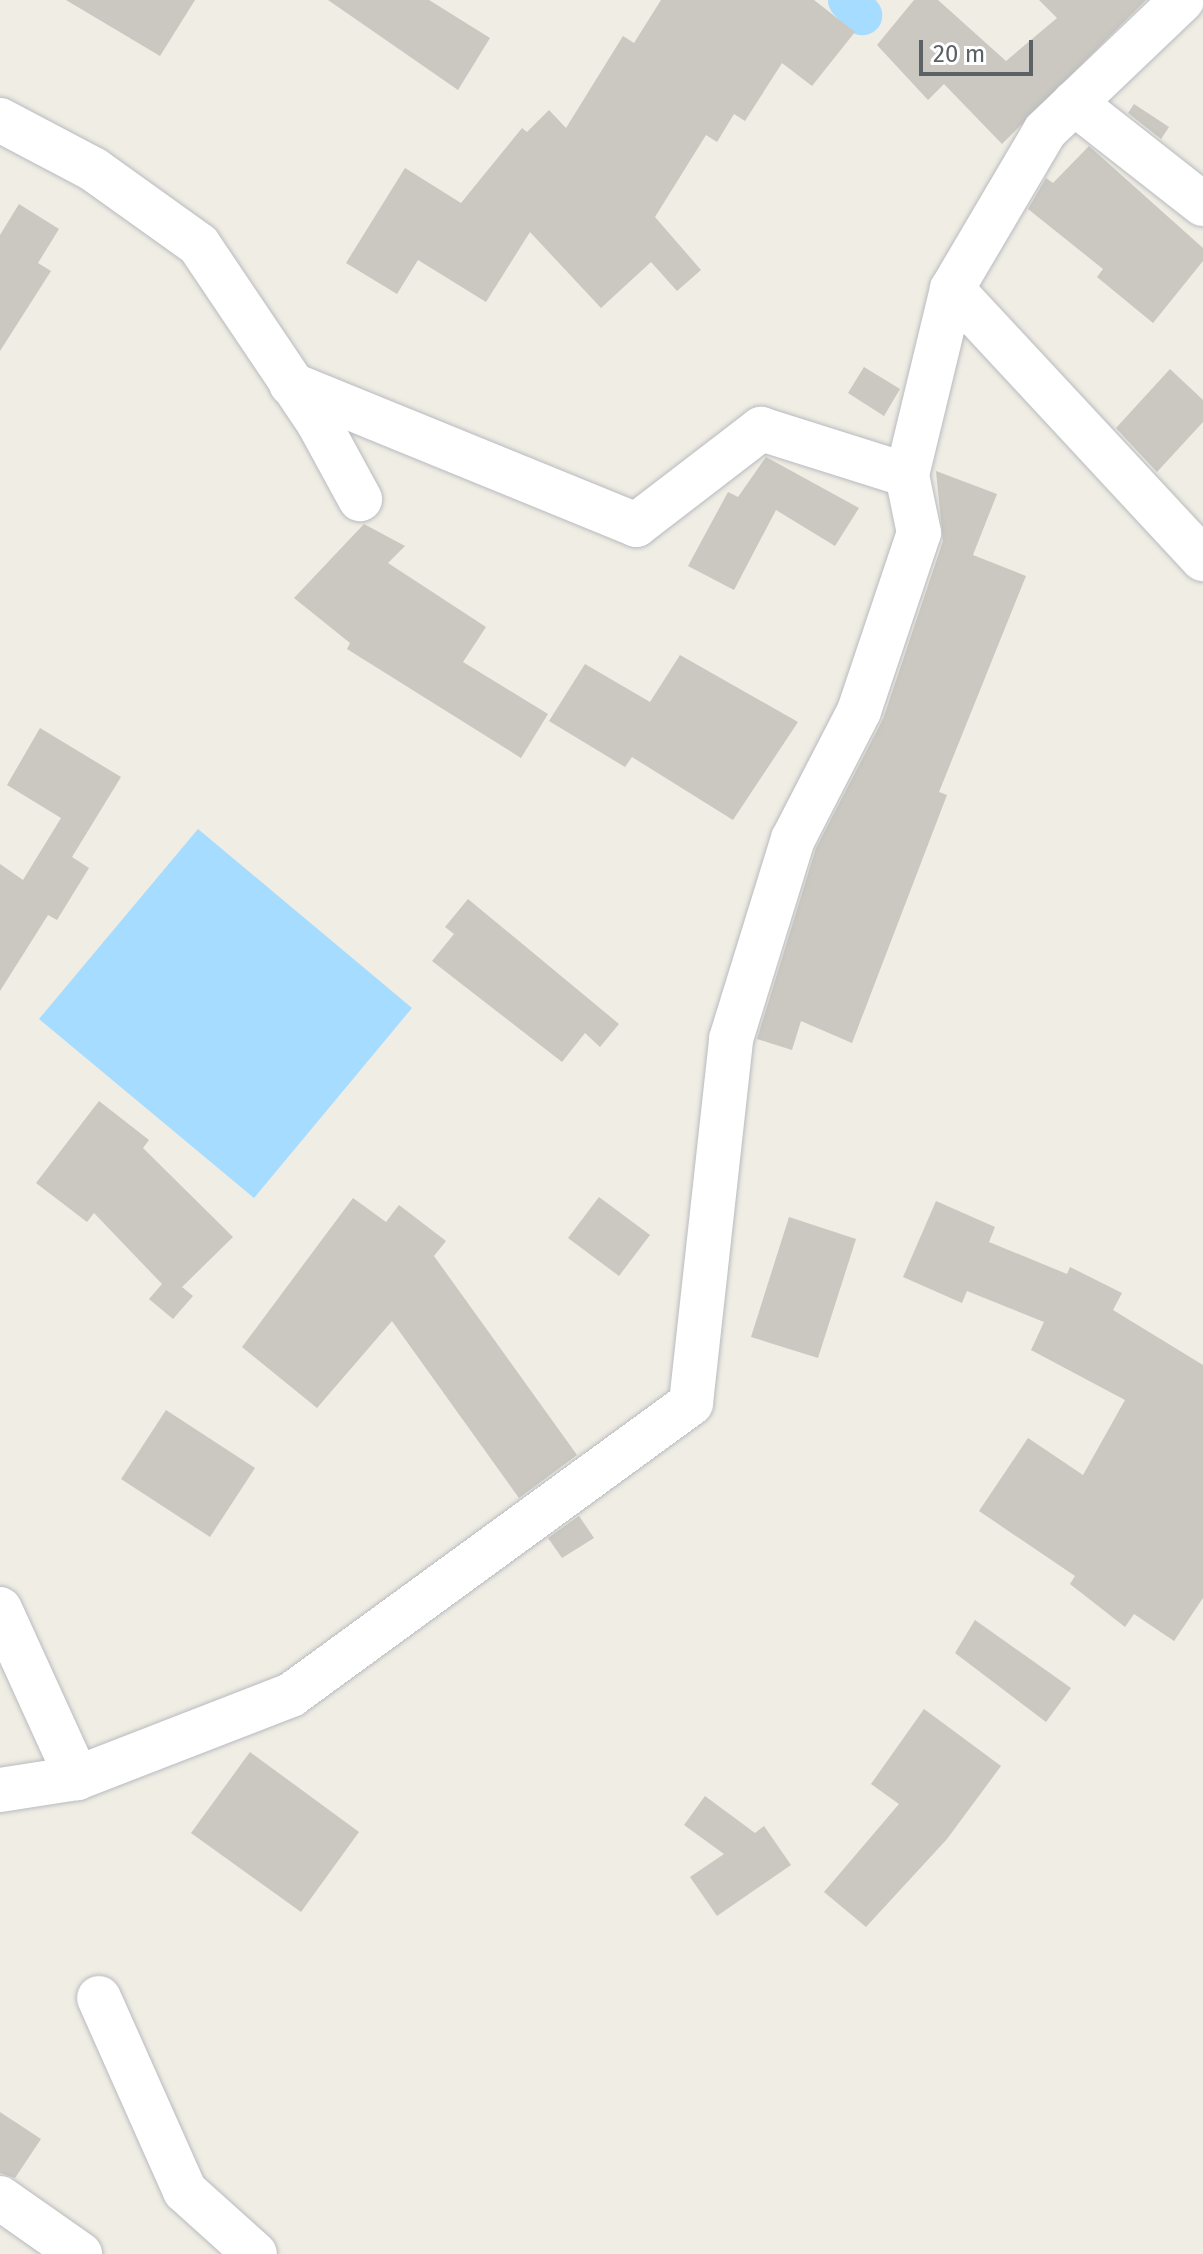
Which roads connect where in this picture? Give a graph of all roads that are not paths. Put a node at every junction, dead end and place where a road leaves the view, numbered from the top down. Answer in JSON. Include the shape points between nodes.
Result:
{"nodes":[{"id":1,"x":1182,"y":0,"type":"edge"},
{"id":2,"x":1074,"y":103,"type":"junction"},
{"id":3,"x":0,"y":120,"type":"edge"},
{"id":4,"x":1203,"y":204,"type":"edge"},
{"id":5,"x":952,"y":289,"type":"junction"},
{"id":6,"x":291,"y":384,"type":"junction"},
{"id":7,"x":907,"y":475,"type":"junction"},
{"id":8,"x":360,"y":499,"type":"dead end"},
{"id":9,"x":1203,"y":559,"type":"edge"},
{"id":10,"x":0,"y":1609,"type":"edge"},
{"id":11,"x":77,"y":1778,"type":"junction"},
{"id":12,"x":0,"y":1790,"type":"edge"},
{"id":13,"x":99,"y":1998,"type":"dead end"},
{"id":14,"x":0,"y":2198,"type":"edge"},
{"id":15,"x":80,"y":2254,"type":"edge"},
{"id":16,"x":255,"y":2254,"type":"edge"}],
"edges":[{"from":1,"to":2,"type":"street"},
{"from":2,"to":4,"type":"street"},
{"from":2,"to":5,"type":"street","via":[[1045,131]]},
{"from":3,"to":6,"type":"street","via":[[93,169],[199,245]]},
{"from":5,"to":7,"type":"street"},
{"from":5,"to":9,"type":"street"},
{"from":6,"to":7,"type":"street","via":[[636,525],[761,429]]},
{"from":6,"to":8,"type":"street"},
{"from":7,"to":11,"type":"street","via":[[919,533],[859,711],[793,839],[731,1039],[691,1403],[291,1695]]},
{"from":10,"to":11,"type":"street"},
{"from":11,"to":12,"type":"street"},
{"from":13,"to":16,"type":"street","via":[[185,2191]]},
{"from":14,"to":15,"type":"street"}]}
